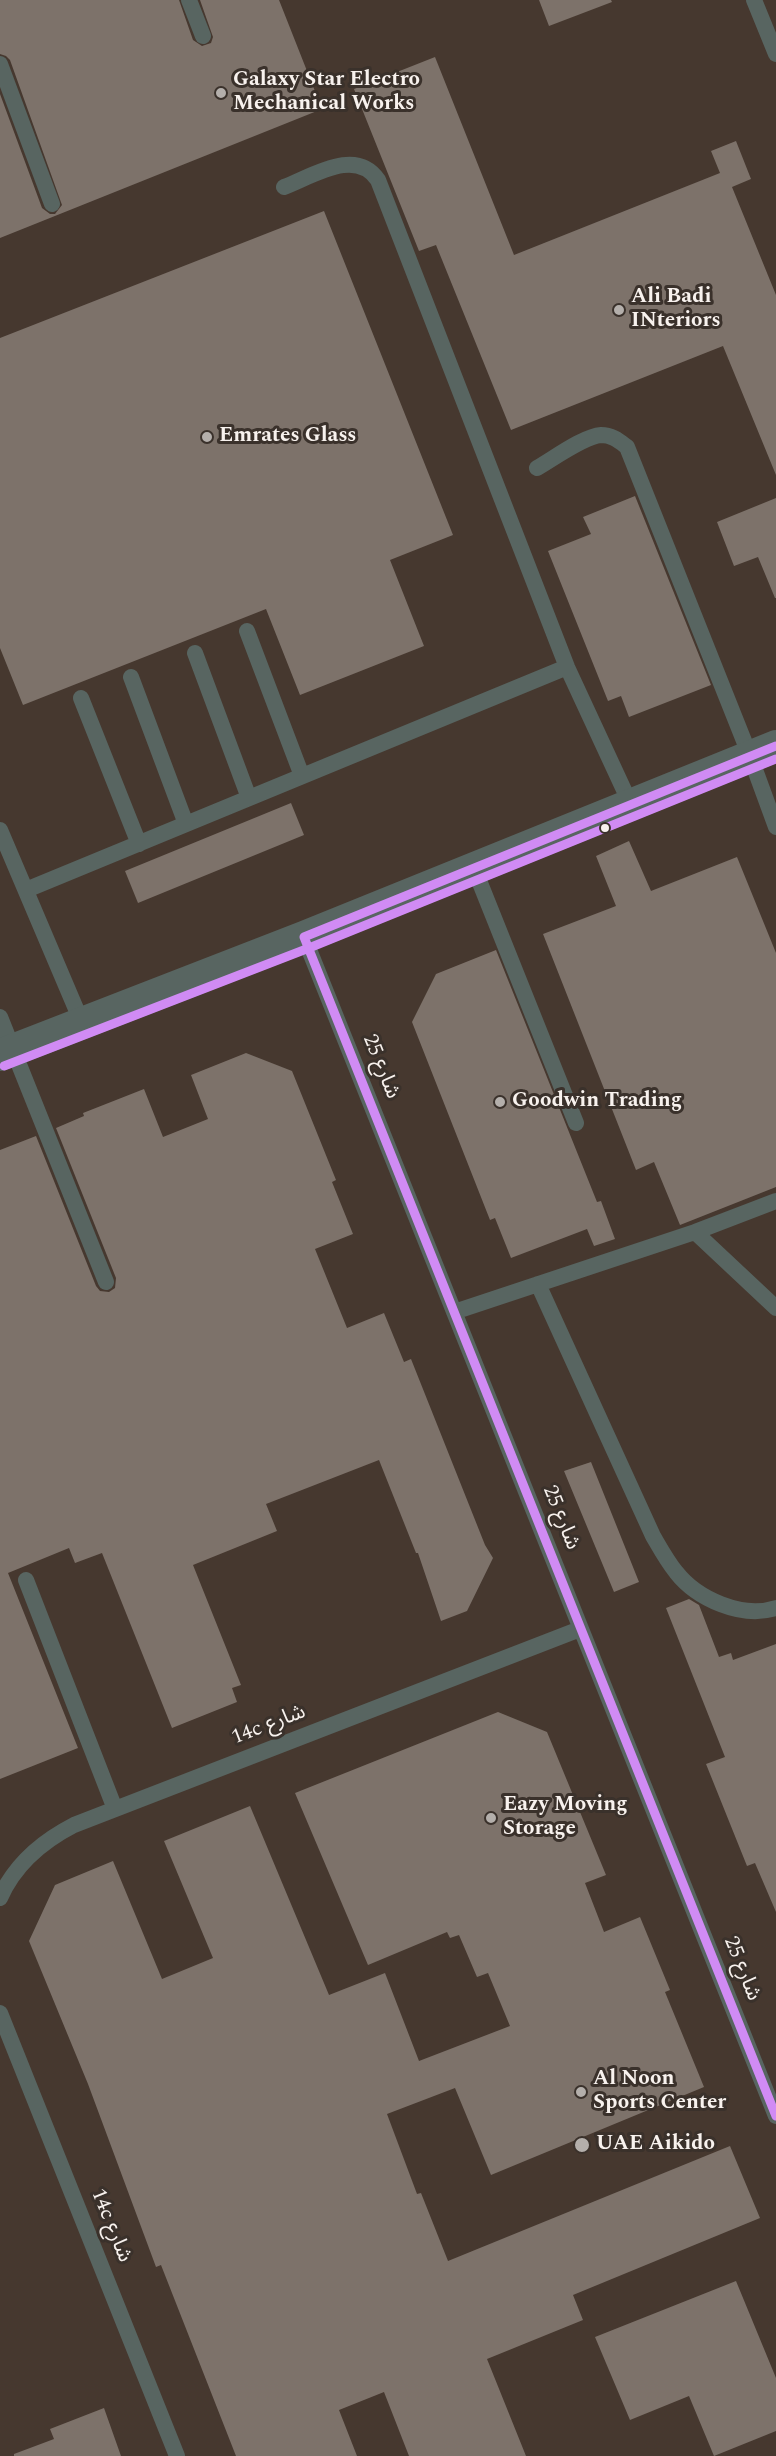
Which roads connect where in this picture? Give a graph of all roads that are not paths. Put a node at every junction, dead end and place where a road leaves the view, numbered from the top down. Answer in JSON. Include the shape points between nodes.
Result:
{"nodes":[{"id":1,"x":189,"y":0,"type":"edge"},
{"id":2,"x":754,"y":0,"type":"edge"},
{"id":3,"x":203,"y":36,"type":"dead end"},
{"id":4,"x":776,"y":54,"type":"edge"},
{"id":5,"x":0,"y":64,"type":"edge"},
{"id":6,"x":284,"y":188,"type":"dead end"},
{"id":7,"x":52,"y":204,"type":"dead end"},
{"id":8,"x":537,"y":468,"type":"dead end"},
{"id":9,"x":247,"y":631,"type":"dead end"},
{"id":10,"x":195,"y":653,"type":"dead end"},
{"id":11,"x":567,"y":667,"type":"junction"},
{"id":12,"x":130,"y":677,"type":"dead end"},
{"id":13,"x":81,"y":698,"type":"dead end"},
{"id":14,"x":763,"y":751,"type":"edge"},
{"id":15,"x":302,"y":776,"type":"junction"},
{"id":16,"x":249,"y":798,"type":"junction"},
{"id":17,"x":630,"y":803,"type":"junction"},
{"id":18,"x":186,"y":824,"type":"junction"},
{"id":19,"x":776,"y":827,"type":"edge"},
{"id":20,"x":0,"y":830,"type":"edge"},
{"id":21,"x":139,"y":844,"type":"junction"},
{"id":22,"x":474,"y":868,"type":"junction"},
{"id":23,"x":26,"y":890,"type":"junction"},
{"id":24,"x":304,"y":937,"type":"junction"},
{"id":25,"x":0,"y":1017,"type":"edge"},
{"id":26,"x":82,"y":1023,"type":"junction"},
{"id":27,"x":7,"y":1052,"type":"edge"},
{"id":28,"x":576,"y":1124,"type":"dead end"},
{"id":29,"x":776,"y":1201,"type":"edge"},
{"id":30,"x":695,"y":1232,"type":"junction"},
{"id":31,"x":106,"y":1282,"type":"dead end"},
{"id":32,"x":538,"y":1284,"type":"junction"},
{"id":33,"x":776,"y":1308,"type":"edge"},
{"id":34,"x":454,"y":1312,"type":"junction"},
{"id":35,"x":26,"y":1580,"type":"dead end"},
{"id":36,"x":776,"y":1608,"type":"edge"},
{"id":37,"x":580,"y":1629,"type":"junction"},
{"id":38,"x":115,"y":1809,"type":"junction"},
{"id":39,"x":0,"y":1898,"type":"edge"},
{"id":40,"x":0,"y":2013,"type":"edge"},
{"id":41,"x":770,"y":2085,"type":"edge"},
{"id":42,"x":776,"y":2116,"type":"edge"},
{"id":43,"x":177,"y":2456,"type":"edge"}],
"edges":[{"from":1,"to":3,"type":"lane"},
{"from":2,"to":4,"type":"lane"},
{"from":5,"to":7,"type":"lane"},
{"from":6,"to":11,"type":"lane","via":[[346,163],[364,166],[378,180]]},
{"from":8,"to":14,"type":"lane","via":[[601,435],[615,438],[627,447]]},
{"from":9,"to":15,"type":"lane"},
{"from":10,"to":16,"type":"lane"},
{"from":11,"to":15,"type":"lane"},
{"from":11,"to":17,"type":"lane"},
{"from":12,"to":18,"type":"lane"},
{"from":13,"to":21,"type":"lane"},
{"from":14,"to":17,"type":"street"},
{"from":14,"to":19,"type":"lane"},
{"from":15,"to":16,"type":"lane"},
{"from":16,"to":18,"type":"lane"},
{"from":17,"to":22,"type":"street"},
{"from":18,"to":21,"type":"lane"},
{"from":20,"to":23,"type":"lane"},
{"from":21,"to":23,"type":"lane"},
{"from":22,"to":24,"type":"street"},
{"from":22,"to":28,"type":"lane"},
{"from":23,"to":26,"type":"lane"},
{"from":24,"to":26,"type":"street"},
{"from":24,"to":34,"type":"lane","name":"شارع 25"},
{"from":25,"to":27,"type":"lane"},
{"from":26,"to":27,"type":"street"},
{"from":27,"to":31,"type":"lane"},
{"from":29,"to":30,"type":"lane"},
{"from":30,"to":32,"type":"lane"},
{"from":30,"to":33,"type":"lane"},
{"from":32,"to":34,"type":"lane"},
{"from":32,"to":36,"type":"lane","via":[[654,1536],[676,1572],[691,1588],[729,1607]]},
{"from":34,"to":37,"type":"lane","name":"شارع 25"},
{"from":35,"to":38,"type":"lane"},
{"from":37,"to":38,"type":"lane","name":"14c شارع"},
{"from":37,"to":41,"type":"lane","name":"شارع 25"},
{"from":38,"to":39,"type":"lane","name":"14c شارع","via":[[74,1825],[44,1843],[18,1868]]},
{"from":40,"to":43,"type":"lane","name":"14c شارع"},
{"from":41,"to":42,"type":"lane","name":"شارع 25"}]}
